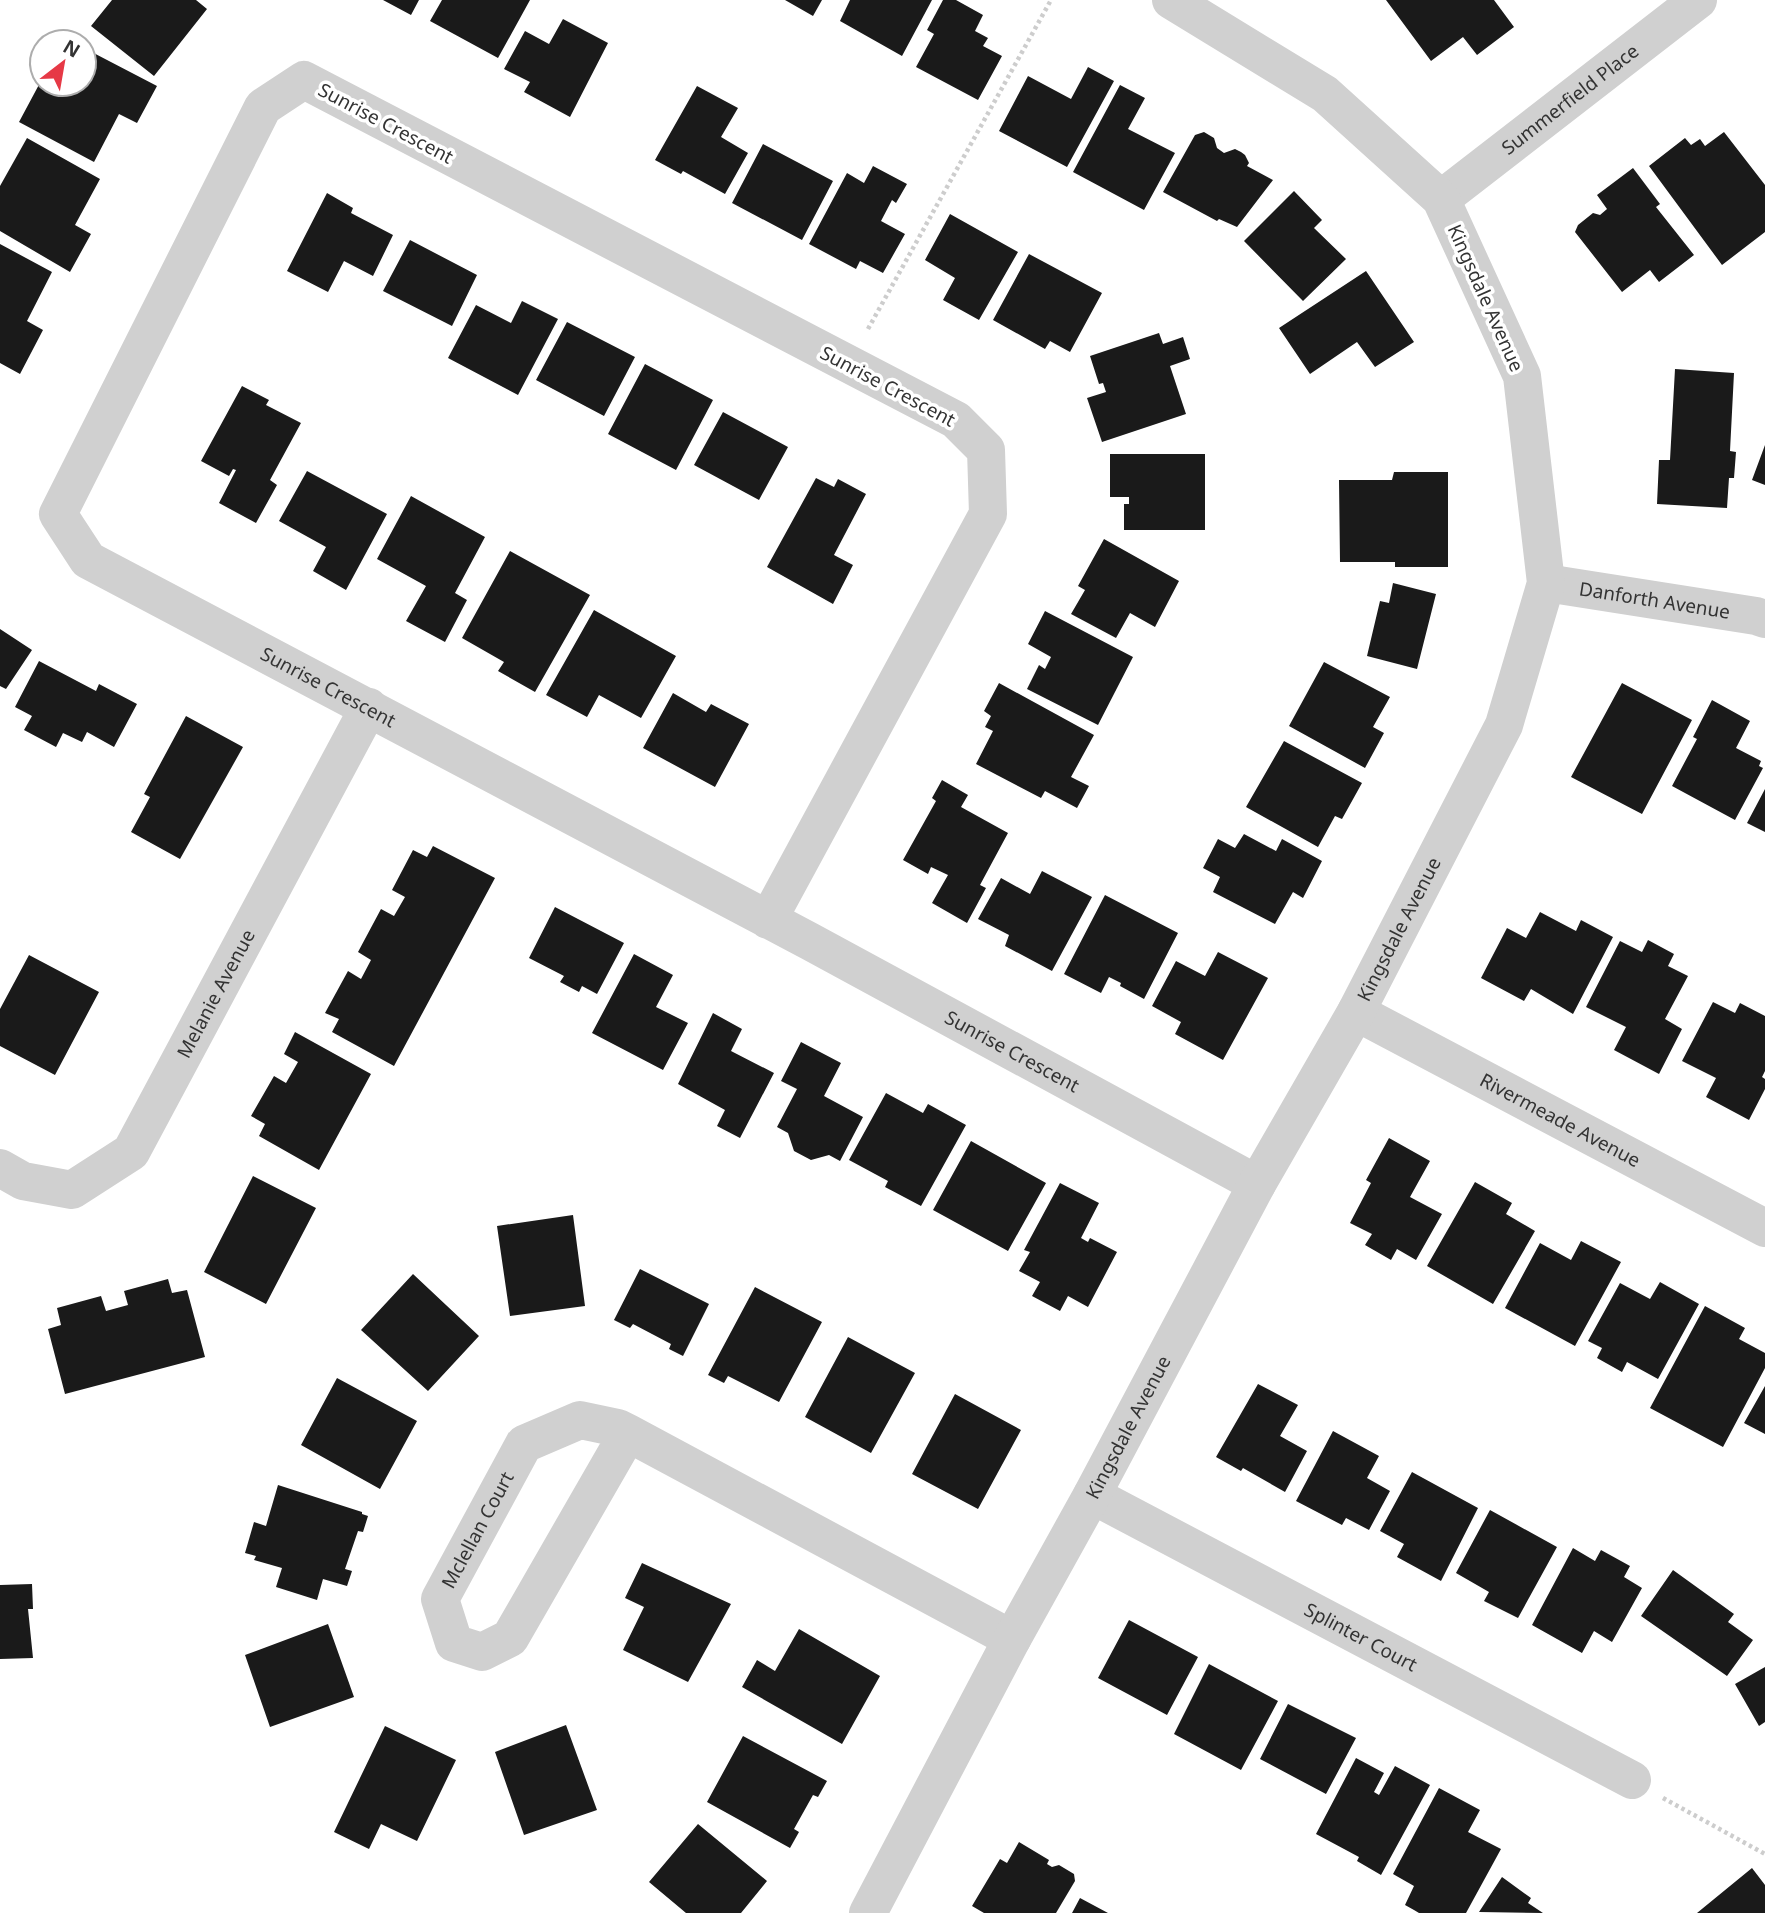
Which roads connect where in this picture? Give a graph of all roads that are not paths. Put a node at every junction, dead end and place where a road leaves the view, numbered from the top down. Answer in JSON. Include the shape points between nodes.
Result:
{"nodes":[{"id":1,"x":1171,"y":0,"type":"edge"},
{"id":2,"x":1698,"y":0,"type":"edge"},
{"id":3,"x":1441,"y":199,"type":"junction"},
{"id":4,"x":1546,"y":583,"type":"junction"},
{"id":5,"x":1765,"y":619,"type":"edge"},
{"id":6,"x":369,"y":707,"type":"junction"},
{"id":7,"x":768,"y":920,"type":"junction"},
{"id":8,"x":1356,"y":1012,"type":"junction"},
{"id":9,"x":0,"y":1168,"type":"edge"},
{"id":10,"x":1257,"y":1184,"type":"junction"},
{"id":11,"x":1765,"y":1228,"type":"edge"},
{"id":12,"x":628,"y":1433,"type":"junction"},
{"id":13,"x":1092,"y":1494,"type":"junction"},
{"id":14,"x":1012,"y":1639,"type":"junction"},
{"id":15,"x":1632,"y":1780,"type":"road end"},
{"id":16,"x":868,"y":1913,"type":"edge"}],
"edges":[{"from":1,"to":3,"type":"street","name":"Kingsdale Avenue","via":[[1325,94]]},
{"from":2,"to":3,"type":"street","name":"Summerfield Place"},
{"from":3,"to":4,"type":"street","name":"Kingsdale Avenue","via":[[1522,376]]},
{"from":4,"to":5,"type":"street","name":"Danforth Avenue"},
{"from":4,"to":8,"type":"street","name":"Kingsdale Avenue","via":[[1504,725]]},
{"from":6,"to":7,"type":"street","name":"Sunrise Crescent"},
{"from":6,"to":7,"type":"street","name":"Sunrise Crescent","via":[[88,560],[58,514],[263,107],[304,80],[956,420],[986,450],[988,514]]},
{"from":6,"to":9,"type":"street","name":"Melanie Avenue","via":[[131,1152],[72,1191],[23,1181]]},
{"from":7,"to":10,"type":"street","name":"Sunrise Crescent"},
{"from":8,"to":10,"type":"street","name":"Kingsdale Avenue"},
{"from":8,"to":11,"type":"street","name":"Rivermeade Avenue"},
{"from":10,"to":13,"type":"street","name":"Kingsdale Avenue"},
{"from":12,"to":12,"type":"street","name":"Mclellan Court","via":[[580,1420],[524,1444],[440,1599],[454,1643],[482,1651],[510,1637]]},
{"from":12,"to":14,"type":"street","name":"Mclellan Court"},
{"from":13,"to":14,"type":"street","name":"Kingsdale Avenue"},
{"from":13,"to":15,"type":"street","name":"Splinter Court"},
{"from":14,"to":16,"type":"street","name":"Kingsdale Avenue"}]}
